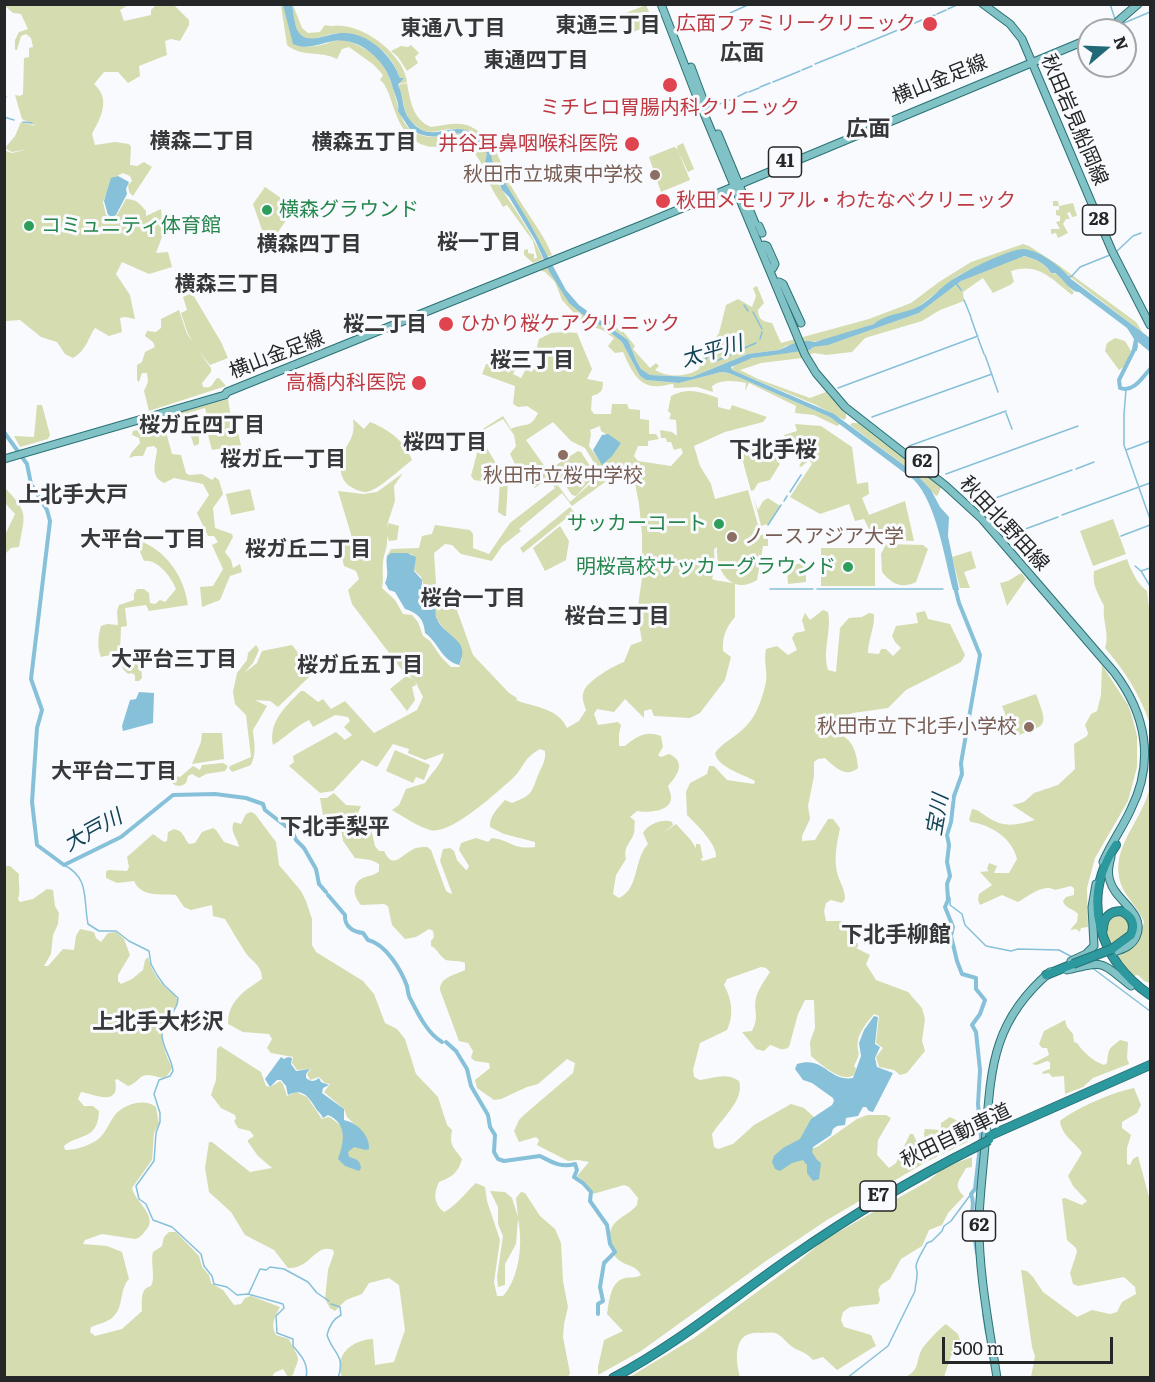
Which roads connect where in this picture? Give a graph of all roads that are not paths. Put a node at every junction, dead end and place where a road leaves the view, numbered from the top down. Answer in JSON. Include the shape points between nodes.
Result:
{"nodes":[{"id":1,"x":663,"y":4,"type":"edge"},
{"id":2,"x":983,"y":4,"type":"edge"},
{"id":3,"x":1138,"y":4,"type":"edge"},
{"id":4,"x":1123,"y":18,"type":"edge"},
{"id":5,"x":1077,"y":43,"type":"edge"},
{"id":6,"x":1032,"y":61,"type":"junction"},
{"id":7,"x":736,"y":184,"type":"junction"},
{"id":8,"x":776,"y":286,"type":"junction"},
{"id":9,"x":801,"y":323,"type":"dead end"},
{"id":10,"x":1150,"y":325,"type":"edge"},
{"id":11,"x":789,"y":328,"type":"dead end"},
{"id":12,"x":4,"y":458,"type":"edge"},
{"id":13,"x":1102,"y":656,"type":"junction"},
{"id":14,"x":1116,"y":845,"type":"junction"},
{"id":15,"x":1094,"y":895,"type":"junction"},
{"id":16,"x":1111,"y":950,"type":"junction"},
{"id":17,"x":1073,"y":965,"type":"junction"},
{"id":18,"x":1043,"y":979,"type":"joint"},
{"id":19,"x":1131,"y":986,"type":"junction"},
{"id":20,"x":1150,"y":998,"type":"edge"},
{"id":21,"x":1150,"y":1063,"type":"edge"},
{"id":22,"x":1150,"y":1069,"type":"edge"},
{"id":23,"x":989,"y":1138,"type":"junction"},
{"id":24,"x":613,"y":1377,"type":"edge"},
{"id":25,"x":997,"y":1377,"type":"edge"}],
"edges":[{"from":1,"to":7,"type":"main road","name":"秋田北野田線","number":"62"},
{"from":2,"to":6,"type":"main road","name":"秋田岩見船岡線","number":"28","via":[[1016,29]]},
{"from":3,"to":4,"type":"main road"},
{"from":5,"to":6,"type":"main road","name":"横山金足線","number":"41"},
{"from":6,"to":7,"type":"main road","name":"横山金足線","number":"41"},
{"from":6,"to":10,"type":"main road","name":"秋田岩見船岡線","number":"28","via":[[1112,251]]},
{"from":7,"to":8,"type":"main road","name":"秋田北野田線","number":"62","via":[[758,231],[760,249],[774,269]]},
{"from":7,"to":12,"type":"main road","name":"横山金足線","number":"41","via":[[225,395]]},
{"from":8,"to":9,"type":"main road","via":[[783,284]]},
{"from":8,"to":11,"type":"main road"},
{"from":8,"to":13,"type":"main road","name":"秋田北野田線","number":"62","via":[[807,354],[827,382],[849,405],[976,509]]},
{"from":13,"to":14,"type":"main road","name":"秋田北野田線","number":"62","via":[[1134,694],[1148,742],[1149,762],[1143,789]]},
{"from":13,"to":15,"type":"main road","name":"秋田北野田線","number":"62","via":[[1137,709],[1144,733],[1145,761],[1138,793],[1101,865]]},
{"from":14,"to":16,"type":"highway","via":[[1105,866],[1097,900],[1101,931]]},
{"from":14,"to":16,"type":"main road","number":"62","via":[[1109,866],[1110,881],[1136,916],[1139,928],[1129,946]]},
{"from":15,"to":17,"type":"main road","number":"62","via":[[1095,942]]},
{"from":15,"to":19,"type":"highway","via":[[1100,940]]},
{"from":16,"to":16,"type":"highway","via":[[1127,940],[1133,930],[1131,918],[1121,911],[1110,913],[1103,923]]},
{"from":16,"to":17,"type":"highway","bridge":true},
{"from":16,"to":20,"type":"highway","via":[[1120,969]]},
{"from":17,"to":18,"type":"highway"},
{"from":17,"to":19,"type":"main road","via":[[1104,965]]},
{"from":18,"to":25,"type":"main road","number":"62","via":[[1015,1010],[997,1048],[991,1073],[979,1218],[983,1282]]},
{"from":19,"to":20,"type":"highway"},
{"from":21,"to":23,"type":"highway","name":"秋田自動車道","number":"E7"},
{"from":22,"to":23,"type":"highway","name":"秋田自動車道","number":"E7"},
{"from":23,"to":24,"type":"highway","name":"秋田自動車道","number":"E7","bridge":true,"via":[[889,1193],[789,1258],[669,1346]]}]}
